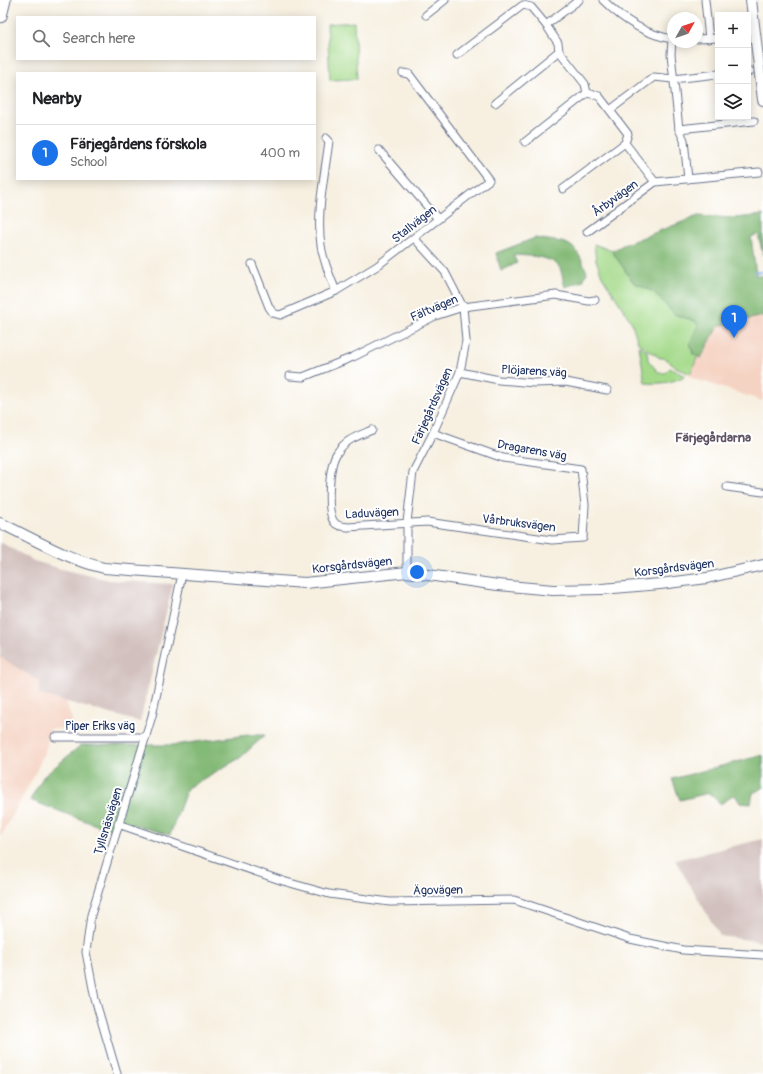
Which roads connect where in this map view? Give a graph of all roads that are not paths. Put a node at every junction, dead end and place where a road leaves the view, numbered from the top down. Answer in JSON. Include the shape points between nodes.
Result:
{"nodes":[{"id":1,"x":4,"y":0,"type":"edge"},
{"id":2,"x":445,"y":0,"type":"edge"},
{"id":3,"x":578,"y":0,"type":"edge"},
{"id":4,"x":603,"y":0,"type":"edge"},
{"id":5,"x":704,"y":0,"type":"edge"},
{"id":6,"x":751,"y":0,"type":"edge"},
{"id":7,"x":521,"y":2,"type":"edge"},
{"id":8,"x":426,"y":15,"type":"dead end"},
{"id":9,"x":0,"y":16,"type":"edge"},
{"id":10,"x":546,"y":26,"type":"junction"},
{"id":11,"x":752,"y":35,"type":"edge"},
{"id":12,"x":715,"y":38,"type":"edge"},
{"id":13,"x":667,"y":39,"type":"edge"},
{"id":14,"x":703,"y":39,"type":"edge"},
{"id":15,"x":708,"y":39,"type":"junction"},
{"id":16,"x":672,"y":48,"type":"edge"},
{"id":17,"x":559,"y":52,"type":"junction"},
{"id":18,"x":457,"y":55,"type":"dead end"},
{"id":19,"x":403,"y":73,"type":"dead end"},
{"id":20,"x":715,"y":74,"type":"edge"},
{"id":21,"x":674,"y":79,"type":"junction"},
{"id":22,"x":587,"y":93,"type":"junction"},
{"id":23,"x":763,"y":100,"type":"edge"},
{"id":24,"x":495,"y":102,"type":"dead end"},
{"id":25,"x":610,"y":110,"type":"junction"},
{"id":26,"x":754,"y":121,"type":"dead end"},
{"id":27,"x":679,"y":129,"type":"junction"},
{"id":28,"x":326,"y":138,"type":"dead end"},
{"id":29,"x":525,"y":142,"type":"dead end"},
{"id":30,"x":625,"y":143,"type":"junction"},
{"id":31,"x":379,"y":150,"type":"dead end"},
{"id":32,"x":759,"y":172,"type":"dead end"},
{"id":33,"x":688,"y":179,"type":"junction"},
{"id":34,"x":655,"y":182,"type":"junction"},
{"id":35,"x":563,"y":189,"type":"dead end"},
{"id":36,"x":438,"y":219,"type":"junction"},
{"id":37,"x":587,"y":232,"type":"dead end"},
{"id":38,"x":415,"y":239,"type":"junction"},
{"id":39,"x":252,"y":264,"type":"dead end"},
{"id":40,"x":336,"y":291,"type":"junction"},
{"id":41,"x":595,"y":300,"type":"dead end"},
{"id":42,"x":463,"y":306,"type":"junction"},
{"id":43,"x":460,"y":372,"type":"junction"},
{"id":44,"x":290,"y":376,"type":"dead end"},
{"id":45,"x":607,"y":390,"type":"dead end"},
{"id":46,"x":372,"y":430,"type":"dead end"},
{"id":47,"x":434,"y":433,"type":"junction"},
{"id":48,"x":581,"y":469,"type":"joint"},
{"id":49,"x":728,"y":487,"type":"dead end"},
{"id":50,"x":763,"y":492,"type":"edge"},
{"id":51,"x":407,"y":522,"type":"junction"},
{"id":52,"x":0,"y":523,"type":"edge"},
{"id":53,"x":763,"y":565,"type":"edge"},
{"id":54,"x":407,"y":572,"type":"junction"},
{"id":55,"x":182,"y":574,"type":"junction"},
{"id":56,"x":55,"y":737,"type":"dead end"},
{"id":57,"x":146,"y":737,"type":"junction"},
{"id":58,"x":118,"y":824,"type":"junction"},
{"id":59,"x":763,"y":955,"type":"edge"},
{"id":60,"x":117,"y":1074,"type":"edge"}],
"edges":[{"from":1,"to":9,"type":"highway"},
{"from":2,"to":8,"type":"street"},
{"from":3,"to":10,"type":"street"},
{"from":4,"to":13,"type":"street","via":[[616,13],[652,35]]},
{"from":5,"to":15,"type":"street"},
{"from":6,"to":11,"type":"street"},
{"from":7,"to":10,"type":"street","via":[[531,7]]},
{"from":7,"to":18,"type":"street"},
{"from":10,"to":17,"type":"street","via":[[558,44]]},
{"from":11,"to":23,"type":"street"},
{"from":12,"to":15,"type":"street"},
{"from":14,"to":15,"type":"street"},
{"from":16,"to":21,"type":"street"},
{"from":17,"to":22,"type":"street","via":[[585,84]]},
{"from":17,"to":24,"type":"street"},
{"from":19,"to":36,"type":"street","name":"Stallvägen","via":[[409,74],[489,180]]},
{"from":20,"to":21,"type":"street"},
{"from":21,"to":25,"type":"street","via":[[654,77]]},
{"from":21,"to":27,"type":"street"},
{"from":22,"to":25,"type":"street","name":"Årbyvägen","via":[[599,96]]},
{"from":22,"to":29,"type":"street"},
{"from":25,"to":30,"type":"street","name":"Årbyvägen","via":[[628,134]]},
{"from":26,"to":27,"type":"street"},
{"from":27,"to":33,"type":"street","via":[[684,140]]},
{"from":28,"to":40,"type":"street","via":[[329,141],[320,222],[321,245],[327,270]]},
{"from":30,"to":34,"type":"street","name":"Årbyvägen"},
{"from":30,"to":35,"type":"street"},
{"from":31,"to":36,"type":"street"},
{"from":32,"to":33,"type":"street","name":"Årbyvägen"},
{"from":33,"to":34,"type":"street","name":"Årbyvägen"},
{"from":34,"to":37,"type":"street","name":"Årbyvägen"},
{"from":36,"to":38,"type":"street","name":"Stallvägen"},
{"from":38,"to":40,"type":"street","name":"Stallvägen","via":[[378,266]]},
{"from":38,"to":42,"type":"street","name":"Färjegårdsvägen","via":[[444,272]]},
{"from":39,"to":40,"type":"street","name":"Stallvägen","via":[[273,313],[280,315]]},
{"from":41,"to":42,"type":"street","name":"Fältvägen","via":[[556,295]]},
{"from":42,"to":43,"type":"street","name":"Färjegårdsvägen","via":[[466,341]]},
{"from":42,"to":44,"type":"street","name":"Fältvägen","via":[[435,316],[353,357],[303,377]]},
{"from":43,"to":45,"type":"street","name":"Plöjarens väg","via":[[499,380],[566,382]]},
{"from":43,"to":47,"type":"street","name":"Färjegårdsvägen"},
{"from":46,"to":51,"type":"street","name":"Laduvägen","via":[[348,440],[336,454],[330,472],[332,520],[337,526],[348,527]]},
{"from":47,"to":48,"type":"street","name":"Dragarens väg","via":[[502,458]]},
{"from":47,"to":51,"type":"street","name":"Färjegårdsvägen","via":[[413,472]]},
{"from":48,"to":51,"type":"street","name":"Vårbruksvägen","via":[[585,505],[583,538],[552,540],[427,522]]},
{"from":49,"to":50,"type":"street"},
{"from":51,"to":54,"type":"street","name":"Färjegårdsvägen"},
{"from":52,"to":55,"type":"street","name":"Korsgårdsvägen","via":[[88,564],[104,568]]},
{"from":53,"to":54,"type":"street","name":"Korsgårdsvägen","via":[[707,578],[602,589],[553,590]]},
{"from":54,"to":55,"type":"street","name":"Korsgårdsvägen","via":[[306,583]]},
{"from":55,"to":57,"type":"street","name":"Tyllsnäsvägen"},
{"from":56,"to":57,"type":"street","name":"Piper Eriks väg"},
{"from":57,"to":58,"type":"street","name":"Tyllsnäsvägen"},
{"from":58,"to":59,"type":"street","name":"Ägovägen","via":[[329,894],[390,902],[514,900],[630,939],[683,950]]},
{"from":58,"to":60,"type":"street","name":"Tyllsnäsvägen","via":[[91,915],[86,952],[95,1000]]}]}
